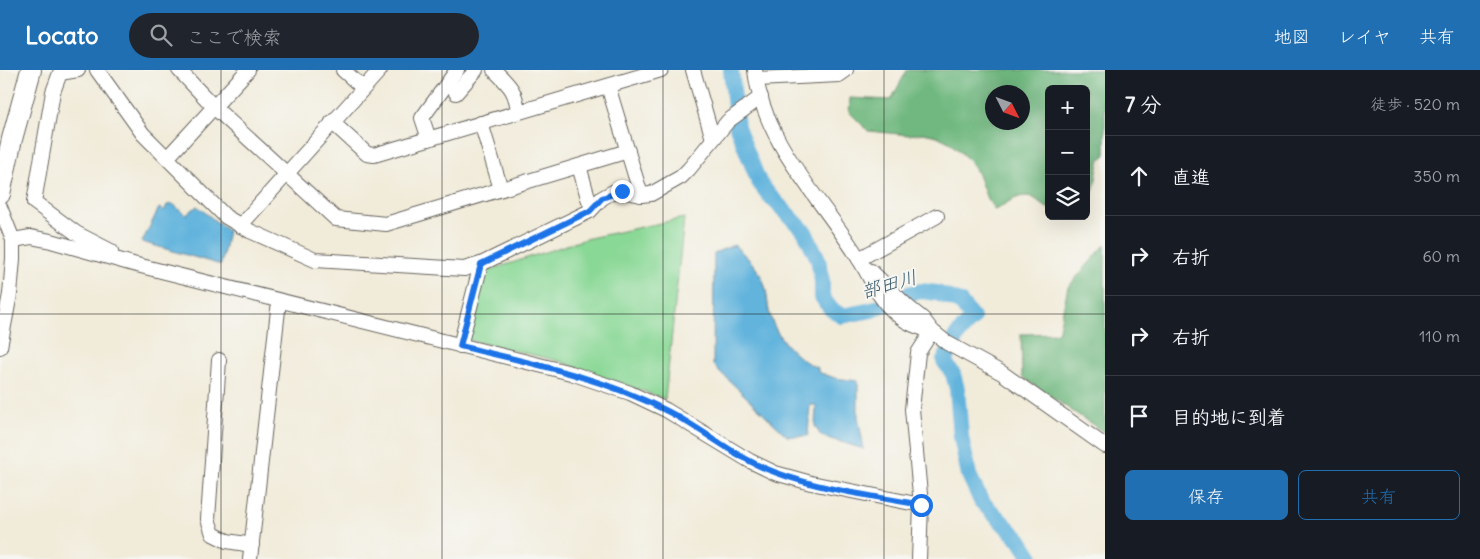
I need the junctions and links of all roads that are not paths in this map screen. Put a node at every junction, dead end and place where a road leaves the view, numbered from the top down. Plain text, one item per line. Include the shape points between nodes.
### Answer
1 (31, 70) edge
2 (78, 70) edge
3 (97, 70) edge
4 (179, 70) edge
5 (248, 70) edge
6 (343, 70) edge
7 (380, 70) edge
8 (457, 70) edge
9 (476, 70) edge
10 (494, 70) edge
11 (661, 70) edge
12 (693, 70) edge
13 (846, 70) edge
14 (756, 74) edge
15 (608, 86) junction
16 (363, 88) junction
17 (456, 93) dead end
18 (761, 96) junction
19 (214, 107) junction
20 (518, 112) junction
21 (332, 122) junction
22 (481, 123) junction
23 (429, 139) junction
24 (713, 139) junction
25 (628, 151) junction
26 (167, 158) junction
27 (579, 166) junction
28 (286, 174) junction
29 (501, 189) junction
30 (0, 194) edge
31 (641, 196) junction
32 (594, 206) junction
33 (0, 207) edge
34 (937, 216) dead end
35 (240, 226) junction
36 (11, 235) junction
37 (859, 259) junction
38 (133, 264) junction
39 (481, 264) junction
40 (885, 293) junction
41 (279, 300) junction
42 (932, 331) junction
43 (460, 346) junction
44 (0, 347) edge
45 (219, 360) dead end
46 (1105, 446) edge
47 (921, 505) junction
48 (251, 552) edge
49 (920, 559) edge

1 - 30 highway
2 - 38 street via 60,73 53,92 34,202 76,232
3 - 26 street via 143,134
4 - 19 street
5 - 19 street
6 - 16 street
7 - 16 street
8 - 23 street via 422,118
9 - 17 street
10 - 20 street via 512,87
11 - 15 street
12 - 24 street
13 - 14 street via 839,76
14 - 18 street
15 - 20 street
15 - 25 street
16 - 21 street
18 - 24 street via 728,121
18 - 37 street via 785,150
19 - 26 street
19 - 28 street
20 - 22 street
21 - 23 street via 367,154 374,155
21 - 28 street
22 - 23 street
22 - 29 street
24 - 31 street via 681,177
25 - 27 street
25 - 31 street
26 - 35 street via 226,217
27 - 29 street
27 - 32 street via 589,201
28 - 29 street via 336,219 386,224
28 - 35 street
31 - 32 street via 613,192
32 - 39 street via 590,211
33 - 36 street
34 - 37 street
35 - 39 street via 315,260 464,269
36 - 38 street via 51,241
36 - 44 street via 10,294
37 - 40 street
38 - 41 street
39 - 43 street
40 - 42 street via 923,319
40 - 42 street via 892,310 911,326
41 - 43 street
41 - 48 street
42 - 46 street via 1002,373
42 - 47 street via 918,353 912,409
43 - 47 street via 571,373 630,393 666,410 775,473
45 - 48 street via 208,519 213,534
47 - 49 street

